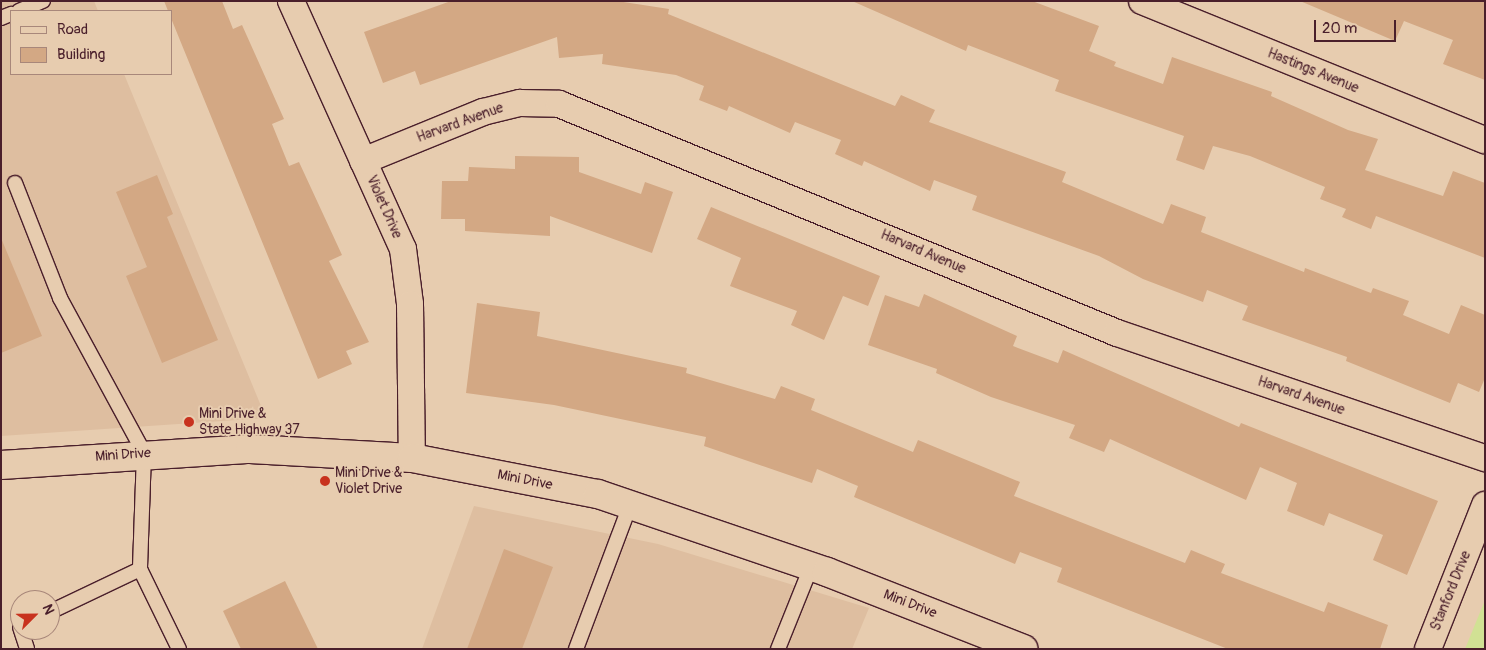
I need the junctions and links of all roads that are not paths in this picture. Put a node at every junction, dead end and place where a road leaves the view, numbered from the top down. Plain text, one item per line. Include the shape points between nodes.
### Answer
1 (43, 1) edge
2 (291, 1) edge
3 (1142, 1) edge
4 (21, 10) edge
5 (1485, 140) edge
6 (364, 161) junction
7 (15, 183) dead end
8 (144, 453) junction
9 (412, 458) junction
10 (1485, 458) edge
11 (3, 459) edge
12 (630, 505) junction
13 (1485, 506) edge
14 (811, 567) junction
15 (140, 569) junction
16 (60, 607) edge
17 (179, 649) edge
18 (576, 649) edge
19 (778, 649) edge
20 (1023, 649) edge
21 (1428, 649) edge

1 - 4 lane
2 - 6 street, Violet Drive
3 - 5 street, Hastings Avenue
6 - 9 street, Violet Drive via 403,249 410,304
6 - 10 street, Harvard Avenue via 483,112 520,103 559,104 1117,333
7 - 8 lane via 60,298
8 - 9 street, Mini Drive via 310,450
8 - 11 street, Mini Drive
8 - 15 lane
9 - 12 street, Mini Drive via 598,494
12 - 14 street, Mini Drive
12 - 18 lane
13 - 21 street, Stanford Drive
14 - 19 lane
14 - 20 street, Mini Drive
15 - 16 lane
15 - 17 lane

